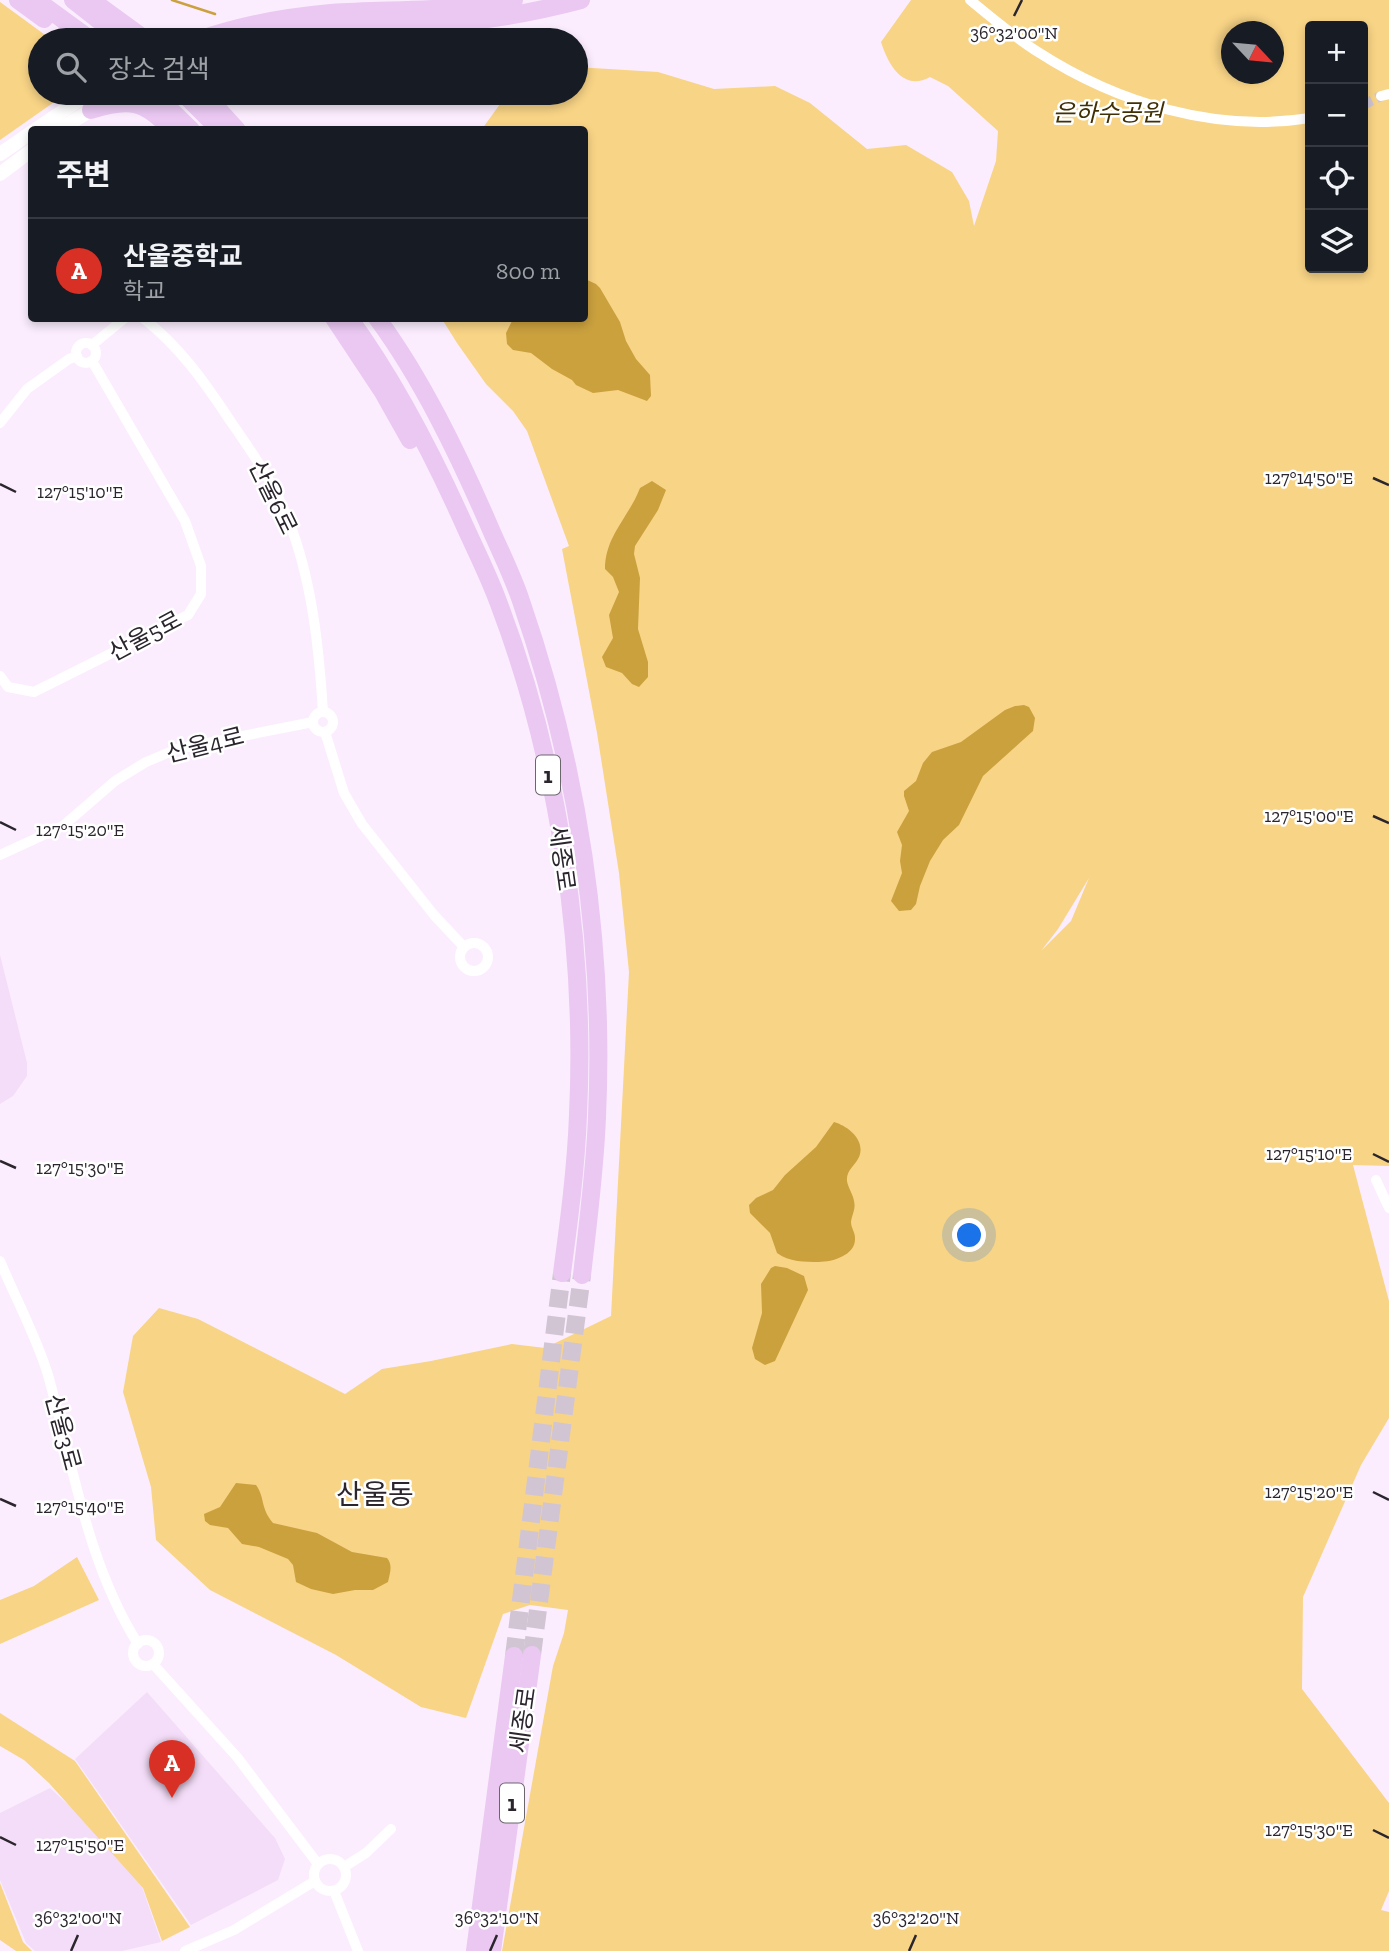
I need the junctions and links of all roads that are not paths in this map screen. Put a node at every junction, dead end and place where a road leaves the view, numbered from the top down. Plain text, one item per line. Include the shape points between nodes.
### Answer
1 (19, 0) edge
2 (36, 0) edge
3 (73, 0) edge
4 (514, 0) edge
5 (582, 0) edge
6 (970, 0) edge
7 (94, 8) edge
8 (65, 28) edge
9 (70, 28) edge
10 (122, 28) edge
11 (242, 28) edge
12 (366, 28) edge
13 (77, 105) edge
14 (82, 105) edge
15 (101, 105) edge
16 (120, 105) edge
17 (139, 105) edge
18 (150, 105) edge
19 (165, 105) edge
20 (195, 105) edge
21 (215, 105) edge
22 (155, 112) junction
23 (1305, 119) edge
24 (214, 123) edge
25 (41, 126) edge
26 (63, 126) edge
27 (168, 126) edge
28 (187, 126) edge
29 (234, 126) edge
30 (28, 135) edge
31 (28, 153) edge
32 (0, 155) edge
33 (0, 174) edge
34 (120, 322) edge
35 (147, 322) edge
36 (337, 322) edge
37 (352, 322) edge
38 (379, 322) edge
39 (390, 322) edge
40 (92, 345) junction
41 (77, 356) junction
42 (92, 361) junction
43 (0, 423) edge
44 (0, 676) edge
45 (546, 683) junction
46 (526, 687) junction
47 (323, 712) junction
48 (313, 722) junction
49 (325, 732) junction
50 (0, 855) edge
51 (464, 947) dead end
52 (1376, 1180) dead end
53 (1389, 1208) edge
54 (0, 1261) edge
55 (562, 1273) tunnel mouth
56 (582, 1275) tunnel mouth
57 (138, 1644) junction
58 (153, 1664) junction
59 (391, 1829) dead end
60 (318, 1864) junction
61 (344, 1867) junction
62 (315, 1881) junction
63 (334, 1891) junction
64 (185, 1951) edge
65 (358, 1951) edge
66 (475, 1951) edge
67 (492, 1951) edge

1 - 8 highway
2 - 9 highway
3 - 7 highway
4 - 11 highway via 439,10 329,13
5 - 12 highway via 476,22
6 - 23 street via 1037,52 1123,96 1218,119
7 - 10 highway
13 - 25 main road
14 - 26 main road
15 - 16 highway
17 - 22 highway
18 - 22 highway
19 - 28 highway
20 - 24 highway
21 - 29 highway
22 - 27 highway
30 - 32 main road
31 - 33 main road
34 - 40 street
35 - 47 street, 산울6로 via 206,383 271,483 289,520 307,582
36 - 46 highway via 383,392 439,494
37 - 46 highway, 세종로 / 1 via 404,404 440,472 499,604
38 - 45 highway, 세종로 / 1 via 463,466 520,599
39 - 45 highway via 428,382 476,477 529,607
40 - 41 street via 81,345
40 - 42 street via 96,353
41 - 42 street via 83,362
41 - 43 street via 27,389
42 - 44 street, 산울5로 via 185,521 201,566 201,594 188,615 34,692 8,687
45 - 56 highway, 세종로 / 1 via 569,771 593,945 597,1116
46 - 55 highway, 세종로 / 1 via 562,849 574,951 578,1114
47 - 48 street
47 - 49 street via 332,720
48 - 49 street via 316,730
48 - 50 street, 산울4로 via 177,749 146,762 115,781 63,825
49 - 51 street via 344,793 363,826
52 - 53 street
54 - 57 street, 산울3로 via 47,1371 94,1550 115,1604
57 - 58 street via 137,1662
57 - 58 street via 150,1641 157,1646 159,1654
58 - 60 street via 237,1757
59 - 61 street
60 - 61 street via 332,1858
60 - 62 street
61 - 63 street via 343,1884
62 - 63 street via 323,1890
62 - 64 street via 234,1930
63 - 65 street
66 - 67 highway, 세종로 / 1 via 523,1655

